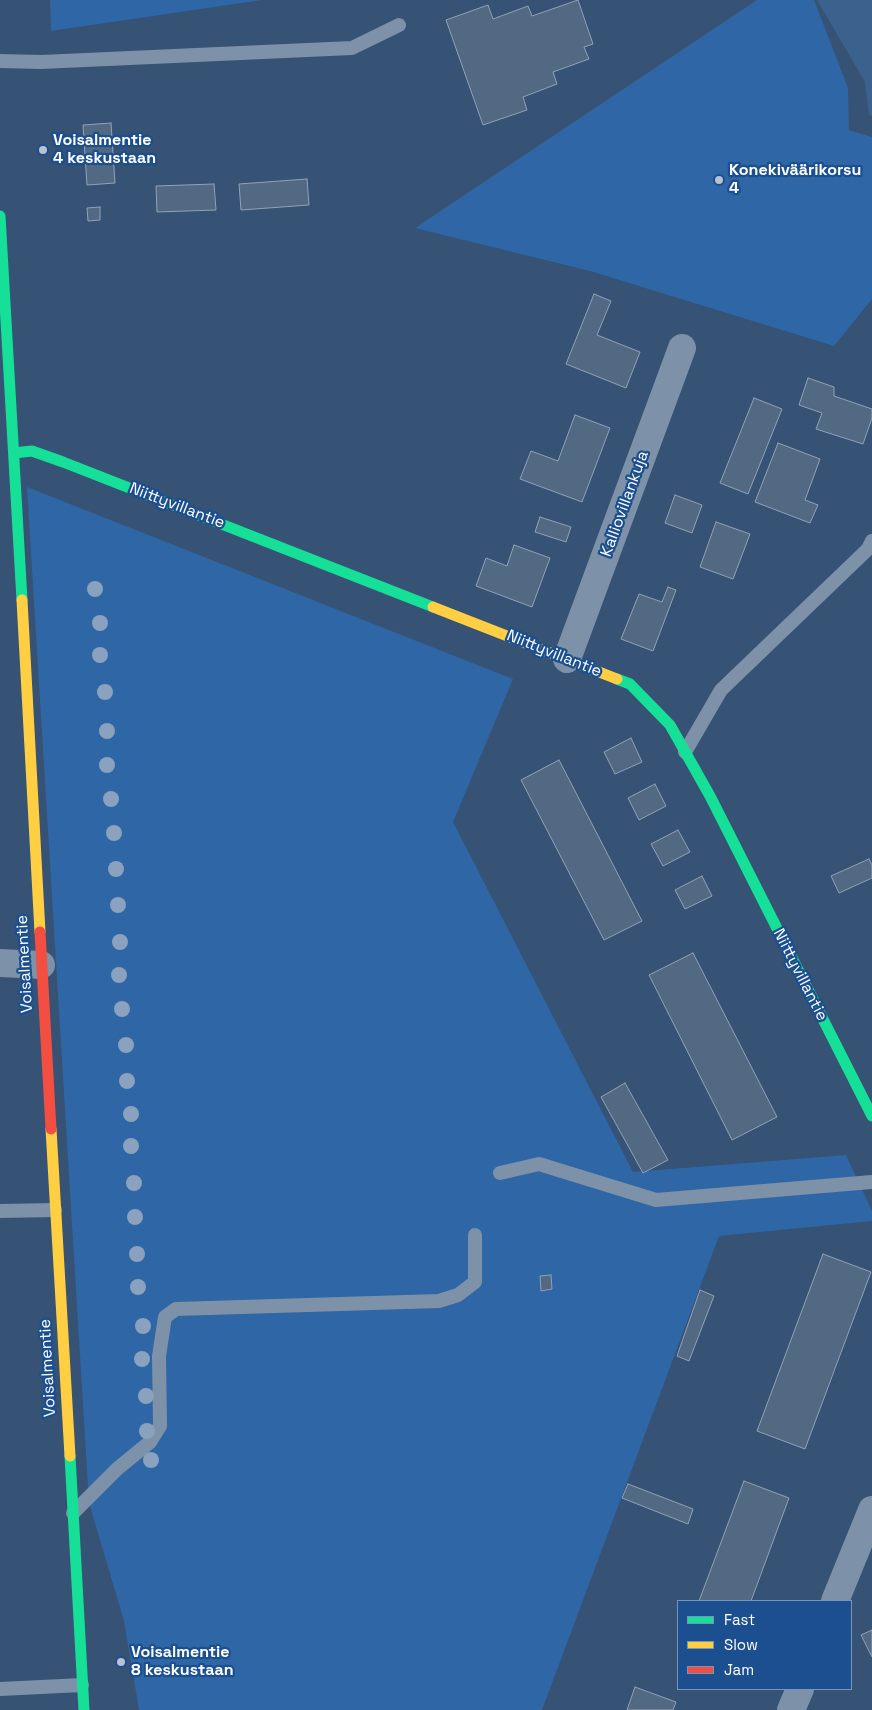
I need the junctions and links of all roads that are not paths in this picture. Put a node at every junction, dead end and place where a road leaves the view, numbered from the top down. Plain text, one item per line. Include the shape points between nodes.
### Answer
1 (399, 25) dead end
2 (0, 61) edge
3 (0, 216) edge
4 (682, 348) dead end
5 (5, 361) edge
6 (14, 453) junction
7 (872, 541) edge
8 (567, 659) junction
9 (686, 752) junction
10 (0, 964) edge
11 (41, 965) junction
12 (872, 1116) edge
13 (500, 1173) dead end
14 (872, 1182) edge
15 (55, 1210) junction
16 (0, 1211) edge
17 (475, 1235) dead end
18 (872, 1510) edge
19 (73, 1513) junction
20 (835, 1600) edge
21 (82, 1685) junction
22 (0, 1689) edge
23 (800, 1690) edge
24 (84, 1710) edge
25 (791, 1710) edge

1 - 2 lane via 352,48 41,62
3 - 5 street, Voisalmentie
4 - 8 street, Kalliovillankuja
5 - 6 street, Voisalmentie
6 - 8 street, Niittyvillantie via 32,451 63,462
6 - 11 street, Voisalmentie
7 - 9 lane via 868,549 721,690
8 - 9 street, Niittyvillantie via 630,684 670,724
9 - 12 street, Niittyvillantie
10 - 11 street
11 - 15 street, Voisalmentie
13 - 14 lane via 539,1164 656,1200
15 - 16 lane
15 - 19 street, Voisalmentie
17 - 19 lane via 475,1282 458,1295 439,1301 176,1309 164,1317 159,1356 160,1426 150,1442 117,1469
18 - 20 street
19 - 21 street, Voisalmentie
21 - 22 lane
21 - 24 street, Voisalmentie
23 - 25 street

